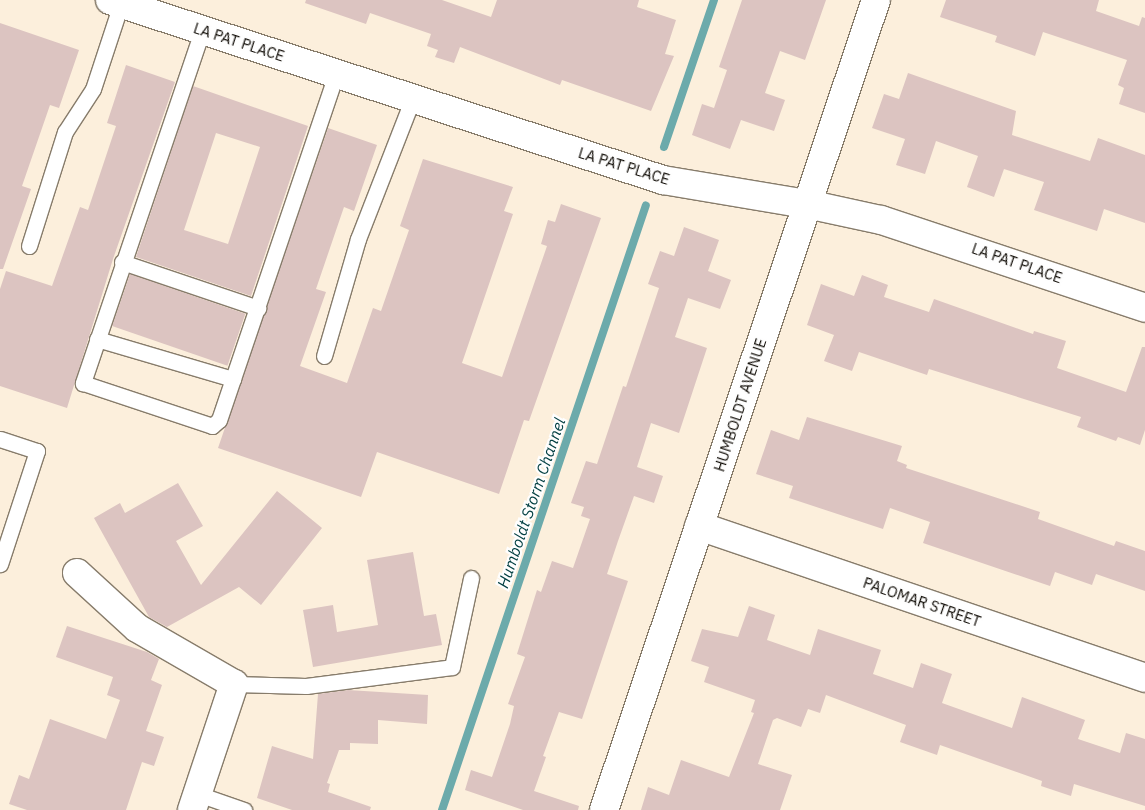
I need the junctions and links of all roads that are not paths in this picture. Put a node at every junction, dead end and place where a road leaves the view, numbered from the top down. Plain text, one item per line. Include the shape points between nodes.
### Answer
1 (876, 0) edge
2 (115, 2) edge
3 (202, 30) junction
4 (336, 74) junction
5 (413, 98) junction
6 (807, 204) junction
7 (29, 246) dead end
8 (122, 262) junction
9 (258, 308) junction
10 (1145, 308) edge
11 (97, 339) junction
12 (324, 356) dead end
13 (233, 379) junction
14 (0, 439) edge
15 (699, 526) junction
16 (0, 564) edge
17 (77, 573) dead end
18 (471, 578) dead end
19 (1145, 678) edge
20 (234, 684) junction
21 (195, 802) edge
22 (244, 810) edge
23 (604, 810) edge

1 - 6 street, HUMBOLDT AVENUE
2 - 3 street, LA PAT PLACE
2 - 7 lane via 93,89 66,132
3 - 4 street, LA PAT PLACE
3 - 8 lane
4 - 5 street, LA PAT PLACE
4 - 9 lane
5 - 6 street, LA PAT PLACE via 654,177
5 - 12 lane via 358,239
6 - 10 street, LA PAT PLACE via 881,220
6 - 15 street, HUMBOLDT AVENUE
8 - 9 lane
8 - 11 lane
9 - 13 lane
11 - 13 lane
11 - 13 lane via 83,379 85,385 212,426 219,420
14 - 16 lane via 37,451
15 - 19 street, PALOMAR STREET
15 - 23 street, HUMBOLDT AVENUE
17 - 20 street via 137,628
18 - 20 lane via 452,667 306,686
20 - 21 street
21 - 22 lane

